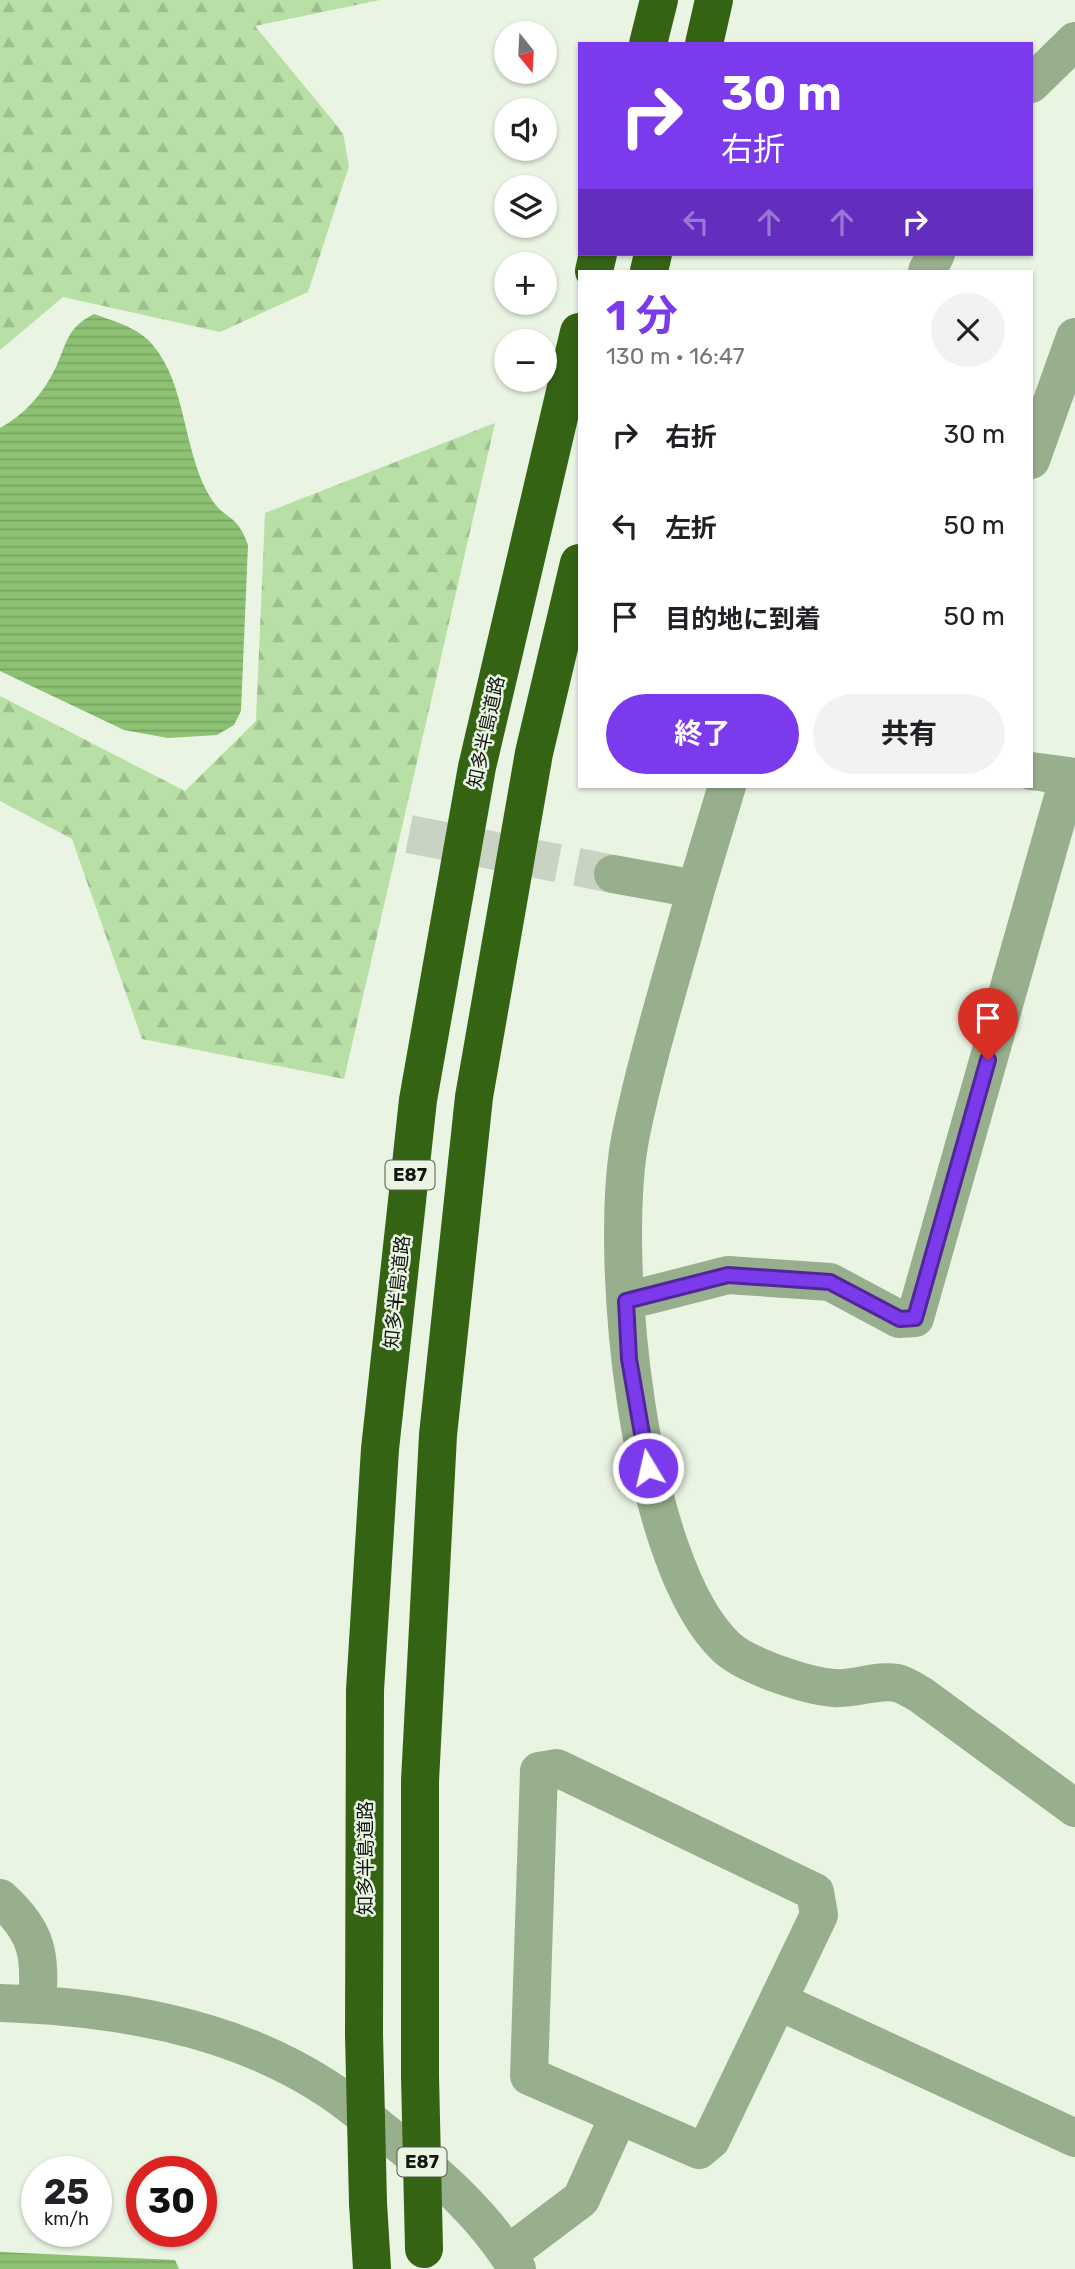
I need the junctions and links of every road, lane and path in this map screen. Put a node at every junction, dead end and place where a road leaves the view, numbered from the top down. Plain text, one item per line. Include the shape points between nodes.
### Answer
1 (659, 0) edge
2 (714, 0) edge
3 (1075, 41) edge
4 (648, 42) edge
5 (704, 42) edge
6 (1033, 82) edge
7 (578, 336) edge
8 (1075, 337) edge
9 (1033, 454) edge
10 (578, 567) edge
11 (1033, 771) edge
12 (1072, 777) edge
13 (726, 788) edge
14 (613, 874) tunnel mouth
15 (696, 889) junction
16 (626, 1301) junction
17 (1075, 1808) edge
18 (0, 1898) edge
19 (778, 2001) junction
20 (18, 2003) edge
21 (619, 2115) junction
22 (1075, 2138) edge
23 (424, 2259) edge
24 (512, 2262) edge
25 (372, 2269) edge

1 - 4 highway
2 - 5 highway
3 - 6 street
7 - 25 highway, 知多半島道路 / E87, bridge via 477,766 418,1100 380,1449 365,1690 364,2034
8 - 9 street
10 - 23 highway, E87, bridge via 534,753 474,1097 438,1435 422,1753
11 - 12 street
12 - 16 street via 915,1318 900,1319 830,1282 728,1275
13 - 15 street
14 - 15 street
15 - 16 street via 631,1136 623,1242
16 - 17 street via 629,1359 648,1468 681,1576 700,1614 727,1648 758,1665 836,1689 897,1683 921,1695
18 - 20 street via 20,1916 34,1941 40,1966
19 - 21 street via 711,2140 699,2150
19 - 21 street via 819,1915 815,1892 557,1768 539,1771 529,2076
19 - 22 street
20 - 24 street via 114,2011 252,2048 326,2087 435,2172 482,2221
21 - 24 street via 581,2199

